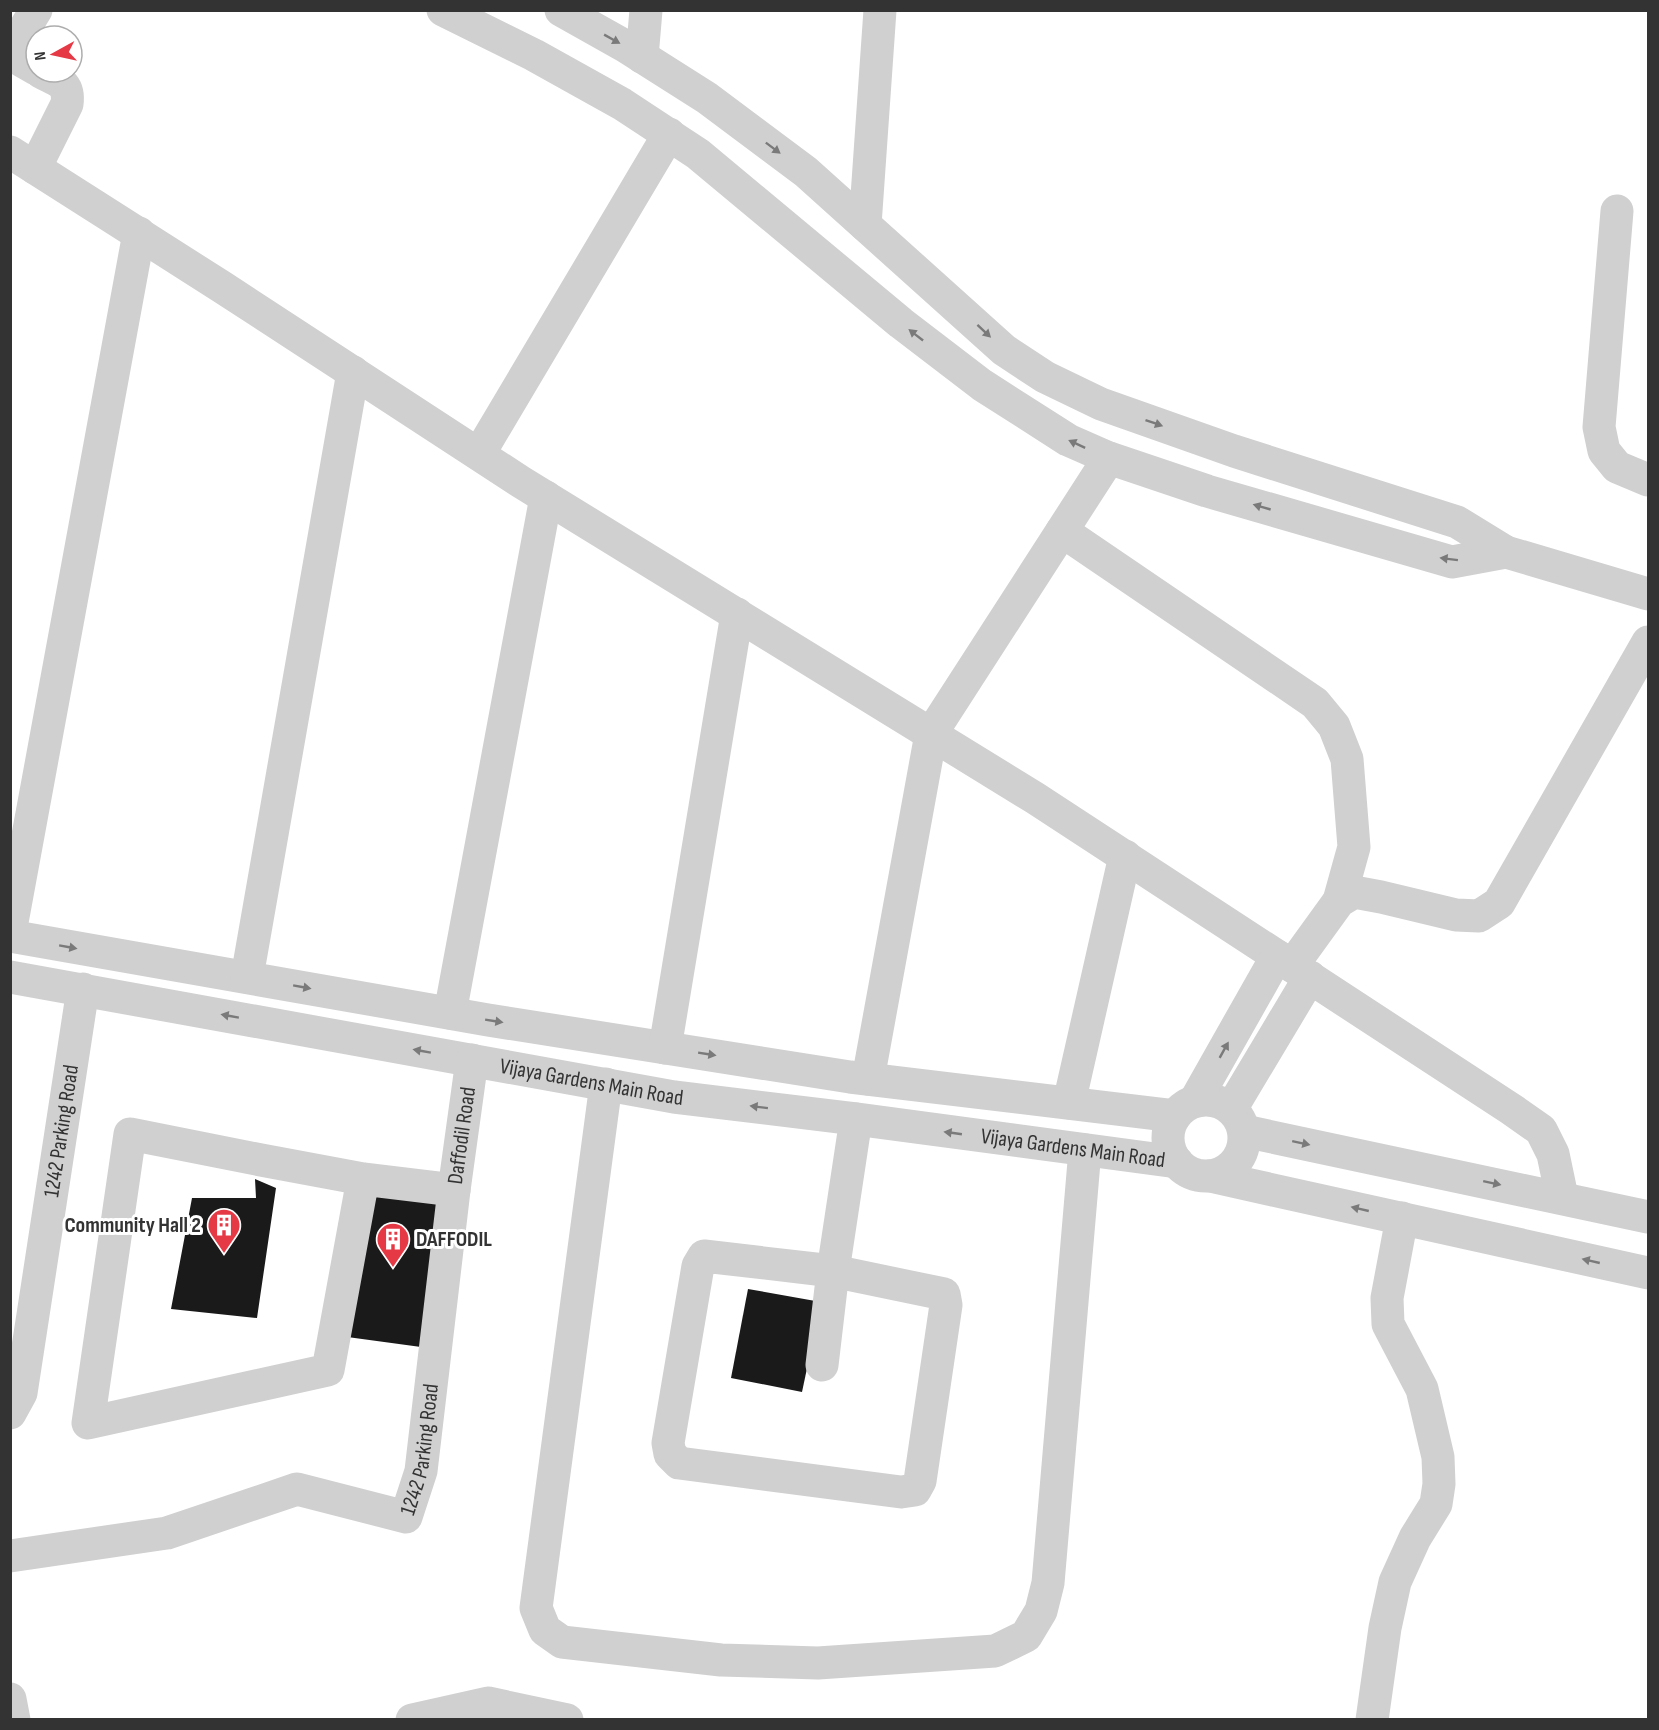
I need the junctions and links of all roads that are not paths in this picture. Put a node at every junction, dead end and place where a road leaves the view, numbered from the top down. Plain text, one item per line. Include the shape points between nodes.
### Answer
1 (36, 10) edge
2 (443, 10) edge
3 (561, 10) edge
4 (646, 10) edge
5 (880, 10) edge
6 (27, 24) edge
7 (24, 30) edge
8 (642, 57) junction
9 (24, 63) edge
10 (63, 84) edge
11 (669, 134) junction
12 (23, 160) edge
13 (1617, 212) dead end
14 (865, 225) junction
15 (139, 233) junction
16 (354, 372) junction
17 (479, 454) junction
18 (1109, 458) junction
19 (1648, 480) edge
20 (546, 497) junction
21 (1062, 531) junction
22 (1506, 552) junction
23 (1648, 594) edge
24 (737, 614) junction
25 (1648, 642) edge
26 (931, 734) junction
27 (1125, 856) junction
28 (1339, 901) junction
29 (10, 935) edge
30 (1293, 966) junction
31 (10, 977) edge
32 (248, 977) junction
33 (83, 990) junction
34 (450, 1013) junction
35 (665, 1048) junction
36 (472, 1060) junction
37 (868, 1079) junction
38 (606, 1084) junction
39 (1069, 1103) junction
40 (1185, 1109) junction
41 (856, 1119) junction
42 (1237, 1120) junction
43 (1085, 1150) junction
44 (1177, 1162) junction
45 (1210, 1176) junction
46 (363, 1179) junction
47 (454, 1190) junction
48 (1562, 1197) junction
49 (1648, 1217) edge
50 (1402, 1218) junction
51 (833, 1271) junction
52 (1648, 1273) edge
53 (822, 1365) dead end
54 (10, 1413) edge
55 (10, 1556) edge
56 (10, 1699) edge
57 (464, 1714) edge
58 (14, 1719) edge
59 (412, 1719) edge
60 (567, 1719) edge
61 (1372, 1719) edge

1 - 6 street
2 - 11 street via 534,55
3 -> 8 street
4 - 8 street
5 - 14 street
7 - 9 street via 15,53
8 -> 14 street via 708,98 806,172
10 - 12 street via 69,93 67,104
11 - 17 street
18 -> 11 street via 1068,440 982,385
12 - 15 street
13 - 19 street via 1599,427 1604,452 1617,467
14 -> 22 street via 1004,350 1045,377 1112,408 1234,451 1457,522
15 - 16 street
15 - 29 street
16 - 17 street
16 - 32 street
17 - 20 street
18 - 21 street
22 -> 18 street via 1452,562 1207,491
20 - 24 street
20 - 34 street
21 - 26 street
21 - 28 street via 1315,703 1334,726 1347,759 1354,847
22 - 23 street
24 - 26 street
24 - 35 street
25 - 28 street via 1499,903 1479,916 1456,915 1354,892
26 - 27 street
26 - 37 street
27 - 30 street
27 - 39 street
28 - 30 street
29 -> 32 street, Vijaya Gardens Main Road
40 -> 30 street
30 - 42 street
30 - 48 street via 1541,1130 1553,1154
31 - 33 street, Vijaya Gardens Main Road
32 -> 34 street, Vijaya Gardens Main Road
36 -> 33 street, Vijaya Gardens Main Road
33 - 54 street, 1242 Parking Road via 21,1393
34 -> 35 street, Vijaya Gardens Main Road
35 -> 37 street, Vijaya Gardens Main Road
36 - 38 street, Vijaya Gardens Main Road
36 - 47 street, Daffodil Road
37 - 39 street, Vijaya Gardens Main Road
41 -> 38 street, Vijaya Gardens Main Road via 674,1097
38 - 43 street via 536,1608 544,1630 562,1642 596,1647 721,1660 818,1663 995,1651 1026,1636 1041,1611 1048,1583
39 - 40 street, Vijaya Gardens Main Road
40 - 42 street via 1208,1100 1220,1102
40 - 44 street via 1170,1127 1168,1140
43 -> 41 street, Vijaya Gardens Main Road
41 - 51 street
42 - 45 street via 1244,1143 1240,1156 1233,1165
42 -> 48 street
43 - 44 street, Vijaya Gardens Main Road
44 - 45 street via 1186,1170
50 -> 45 street
46 - 46 street, Daffodil Road via 328,1370 88,1424 130,1134
46 - 47 street, Daffodil Road
47 - 55 street, 1242 Parking Road via 421,1471 406,1517 297,1489 167,1533
48 - 49 street
52 -> 50 street
50 - 61 street via 1387,1298 1388,1324 1422,1389 1438,1457 1439,1484 1436,1504 1395,1582
51 - 51 street via 704,1257 698,1266 668,1443 670,1454 679,1463 901,1492 915,1490 920,1481 946,1305 944,1294
51 - 53 street
56 - 58 street
57 - 59 street
57 - 60 street via 488,1703

